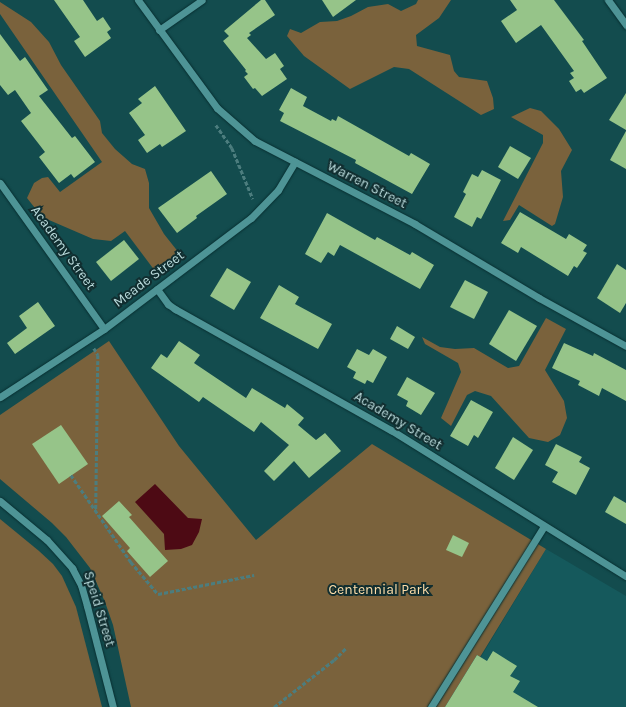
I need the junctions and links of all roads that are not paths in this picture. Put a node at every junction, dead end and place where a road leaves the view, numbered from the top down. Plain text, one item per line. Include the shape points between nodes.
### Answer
1 (138, 0) edge
2 (202, 0) edge
3 (608, 0) edge
4 (626, 25) edge
5 (159, 30) junction
6 (295, 162) junction
7 (0, 183) edge
8 (157, 289) junction
9 (104, 329) junction
10 (626, 346) edge
11 (0, 397) edge
12 (0, 501) edge
13 (544, 526) junction
14 (626, 576) edge
15 (113, 707) edge
16 (431, 707) edge

1 - 5 street, Warren Street
2 - 5 street
3 - 4 street
5 - 6 street, Warren Street via 225,116 255,141
6 - 8 street, Meade Street via 278,190 256,213
6 - 10 street, Warren Street via 415,224
7 - 9 street, Academy Street
8 - 9 street, Meade Street
8 - 13 street, Academy Street via 174,309 391,430
9 - 11 street, Meade Street
12 - 15 street, Speid Street via 48,540 72,568 87,606
13 - 14 street, Academy Street
13 - 16 street

